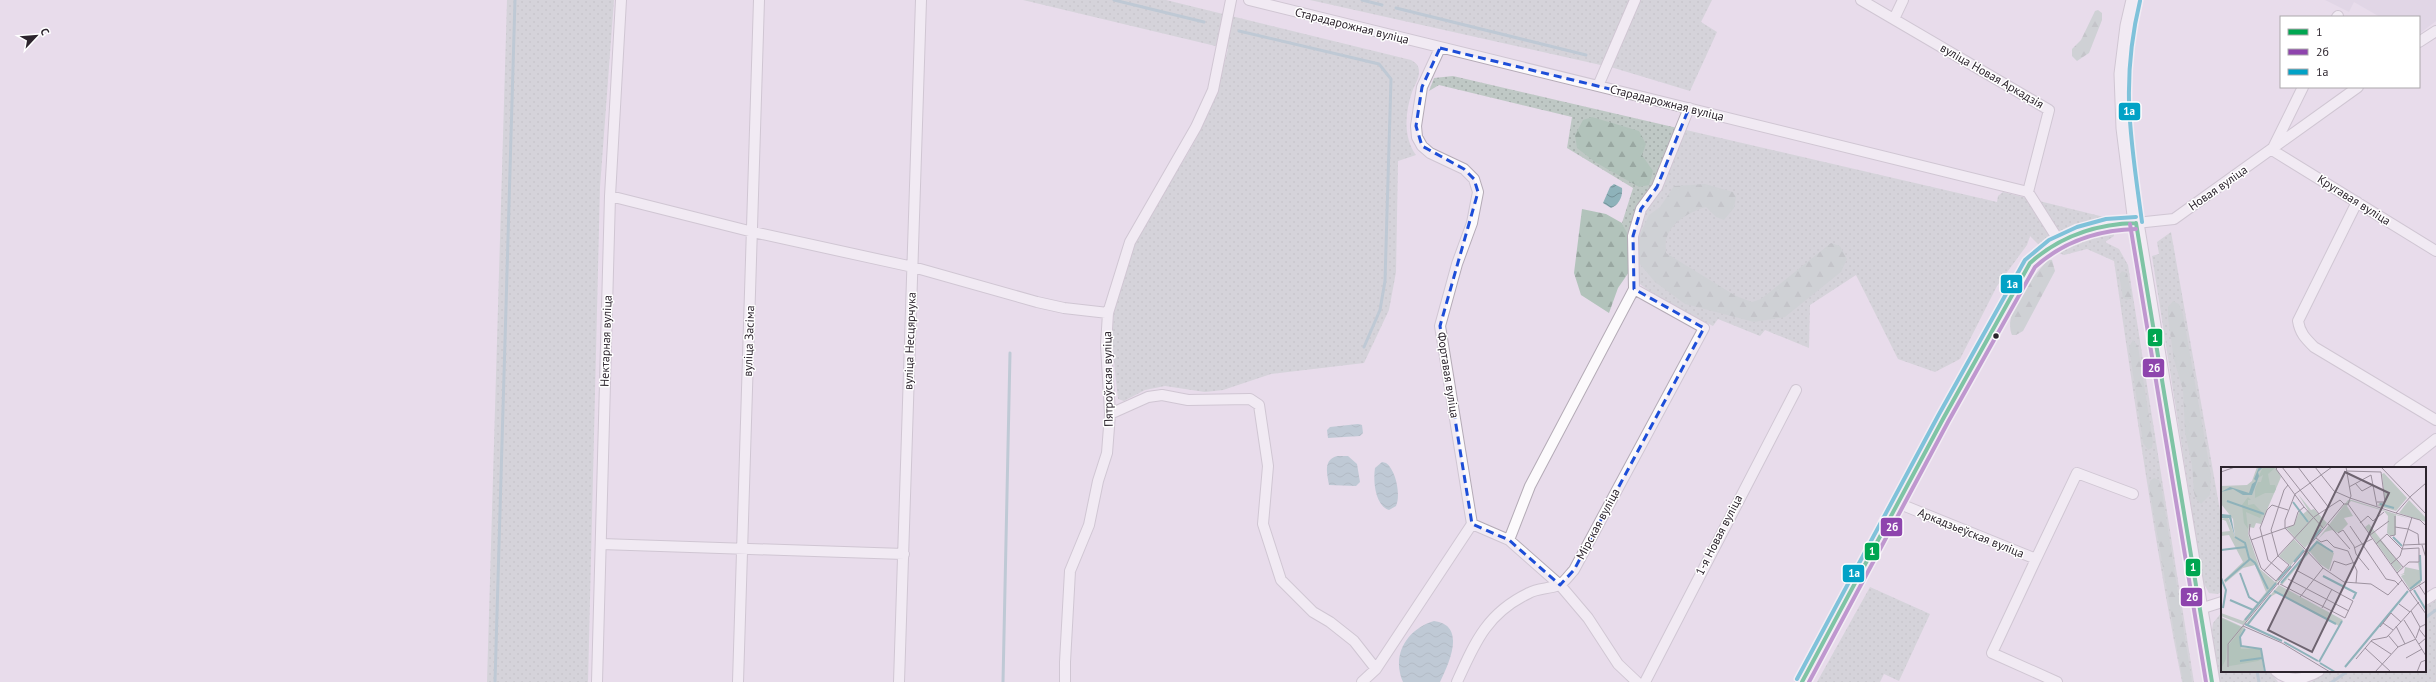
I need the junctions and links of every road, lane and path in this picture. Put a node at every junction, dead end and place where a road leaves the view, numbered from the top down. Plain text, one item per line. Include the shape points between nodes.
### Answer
1 (621, 0) edge
2 (759, 0) edge
3 (922, 0) edge
4 (1231, 0) edge
5 (1249, 0) edge
6 (1635, 0) edge
7 (1861, 0) edge
8 (1903, 0) edge
9 (2134, 0) edge
10 (1894, 19) junction
11 (2436, 31) edge
12 (2420, 41) edge
13 (1440, 48) junction
14 (1598, 86) junction
15 (2303, 88) edge
16 (2357, 88) edge
17 (1690, 108) junction
18 (2272, 150) junction
19 (2028, 192) junction
20 (610, 196) junction
21 (2356, 202) junction
22 (2136, 222) junction
23 (753, 232) junction
24 (2059, 241) junction
25 (2436, 251) edge
26 (913, 267) junction
27 (1634, 289) junction
28 (1108, 313) junction
29 (1796, 390) dead end
30 (1110, 414) junction
31 (2436, 420) edge
32 (2436, 439) edge
33 (2400, 467) edge
34 (2133, 494) dead end
35 (1900, 504) junction
36 (1472, 524) junction
37 (1509, 540) junction
38 (601, 544) junction
39 (741, 549) junction
40 (904, 554) junction
41 (2036, 559) junction
42 (1560, 585) junction
43 (2436, 593) edge
44 (2426, 599) edge
45 (2221, 602) edge
46 (2200, 608) junction
47 (1376, 669) junction
48 (2277, 672) edge
49 (2317, 672) edge
50 (597, 682) edge
51 (738, 682) edge
52 (899, 682) edge
53 (1065, 682) edge
54 (1362, 682) edge
55 (1457, 682) edge
56 (1637, 682) edge
57 (1645, 682) edge
58 (1802, 682) edge
59 (2057, 682) edge
60 (2212, 682) edge

1 - 20 street, Нектарная вуліца
2 - 23 street, вуліца Засіма
3 - 26 street, вуліца Несцярчука
4 - 28 street, Пятроўская вуліца via 1213,90 1196,127 1130,242
5 - 13 street, Старадарожная вуліца
6 - 14 street
7 - 10 street, вуліца Новая Аркадзія
8 - 10 street
9 - 22 main road via 2122,74 2124,128
10 - 19 street, вуліца Новая Аркадзія via 2049,110
11 - 12 street
13 - 14 street, Старадарожная вуліца
13 - 36 street, Фортавая вуліца via 1422,87 1416,126 1417,137 1422,146 1430,153 1464,169 1474,179 1478,192 1472,223 1457,264 1440,326
14 - 17 street, Старадарожная вуліца
15 - 18 street
16 - 18 street, Новая вуліца
17 - 19 street, Старадарожная вуліца
17 - 27 street via 1658,187 1641,209 1633,236
18 - 21 street, Кругавая вуліца
18 - 22 street, Новая вуліца via 2174,219
19 - 24 street
20 - 23 street
20 - 38 street, Нектарная вуліца
21 - 25 street, Кругавая вуліца
21 - 31 street via 2298,321 2299,330 2314,346
22 - 24 street, Новая вуліца via 2117,222
22 - 46 main road
23 - 26 street
23 - 39 street, вуліца Засіма
24 - 35 street, Новая вуліца via 2042,251 2030,263 2018,282
26 - 28 street via 1036,302
26 - 40 street, вуліца Несцярчука
27 - 37 street via 1530,486
27 - 42 street, Мірская вуліца via 1704,328 1574,570
28 - 30 street, Пятроўская вуліца via 1106,346
29 - 57 street, 1-я Новая вуліца
30 - 47 street via 1122,411 1148,397 1162,395 1188,400 1250,399 1259,405 1268,466 1263,524 1281,580 1313,612 1354,641
30 - 53 street, Пятроўская вуліца via 1107,453 1089,525 1070,571
32 - 33 street
34 - 41 street via 2077,473
35 - 41 street, Аркадзьеўская вуліца
35 - 58 street, Новая вуліца
36 - 37 street
36 - 47 street
37 - 42 street
38 - 39 street
38 - 50 street, Нектарная вуліца
39 - 40 street
39 - 51 street, вуліца Засіма
40 - 52 street, вуліца Несцярчука
41 - 59 street, Аркадзьеўская вуліца via 1992,653
42 - 55 street via 1536,589 1512,601 1494,617 1478,636
42 - 56 street via 1588,618 1618,664
43 - 44 street
45 - 46 street
46 - 60 main road
47 - 54 street
48 - 49 street via 2286,680 2293,682

